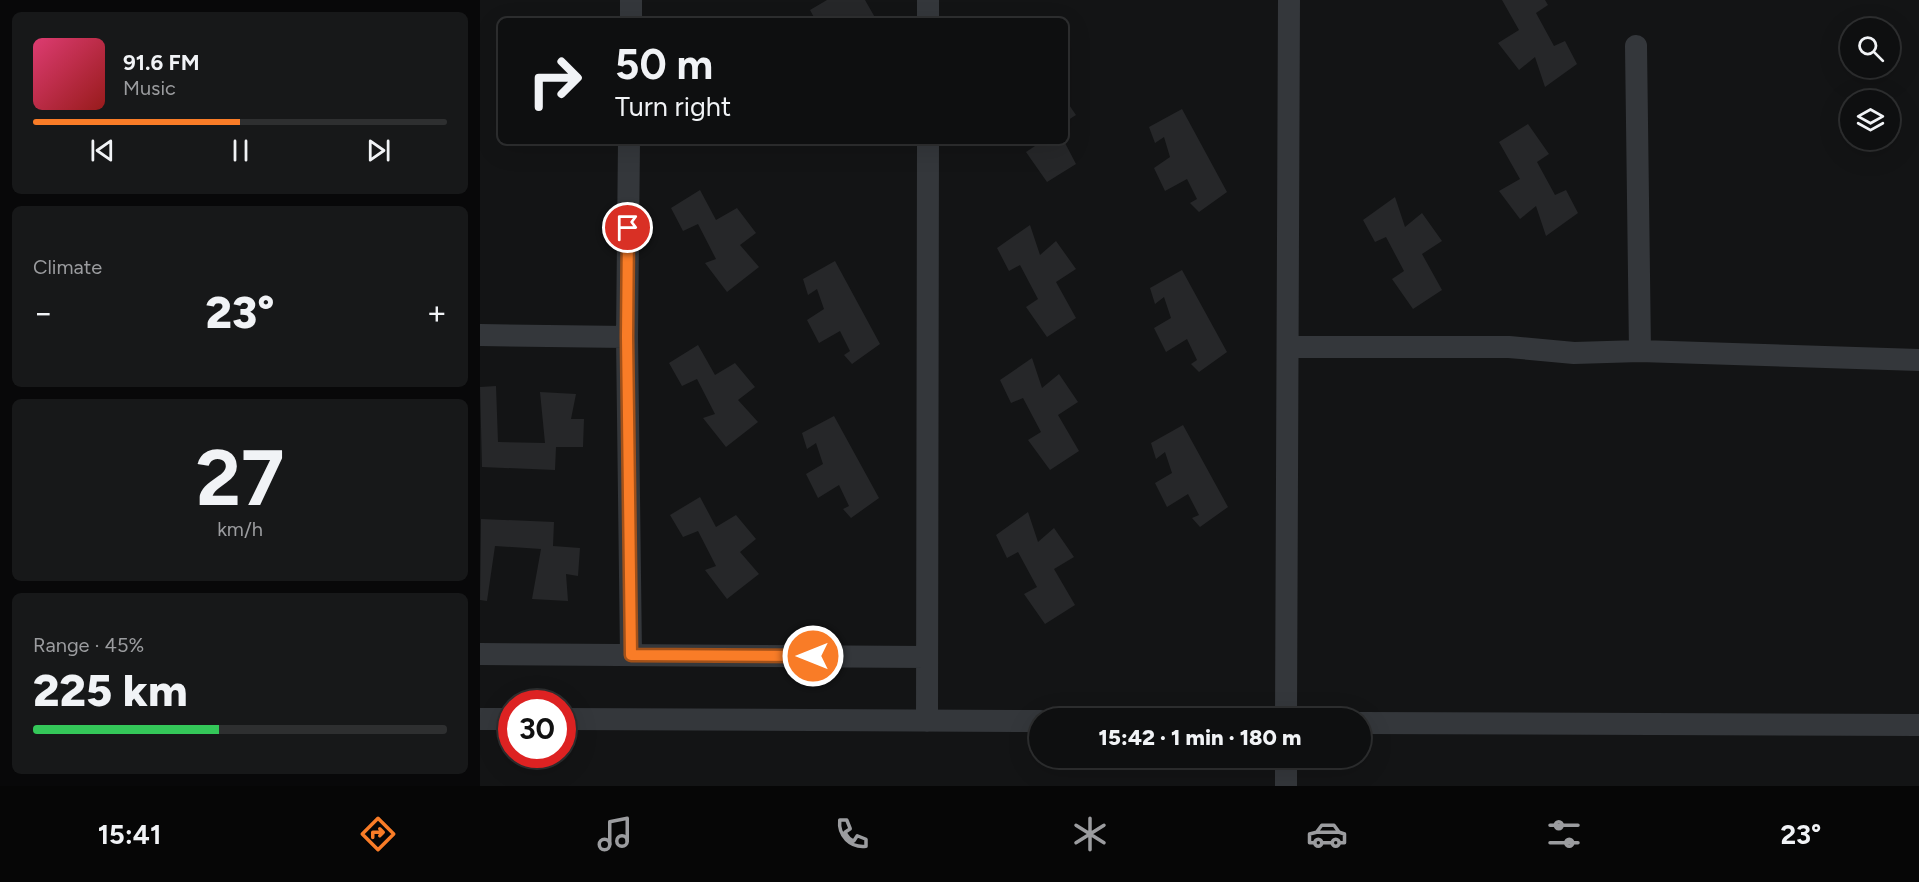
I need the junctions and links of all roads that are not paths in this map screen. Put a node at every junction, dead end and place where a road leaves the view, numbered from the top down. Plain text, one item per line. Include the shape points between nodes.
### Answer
1 (631, 0) edge
2 (928, 0) edge
3 (1289, 0) edge
4 (631, 18) edge
5 (928, 18) edge
6 (1636, 46) dead end
7 (629, 144) edge
8 (927, 144) edge
9 (480, 335) edge
10 (627, 337) junction
11 (1288, 347) junction
12 (1640, 351) junction
13 (1919, 360) edge
14 (480, 654) edge
15 (631, 655) junction
16 (927, 657) junction
17 (1286, 708) edge
18 (480, 719) edge
19 (498, 719) edge
20 (576, 719) edge
21 (927, 721) junction
22 (1029, 721) edge
23 (1371, 723) edge
24 (1919, 725) edge
25 (1286, 768) edge
26 (1286, 786) edge

1 - 4 street
2 - 5 street
3 - 11 street
6 - 12 street
7 - 10 street
8 - 16 street
9 - 10 street
10 - 15 street
11 - 12 street
11 - 17 street
12 - 13 street
14 - 15 street
15 - 16 street
16 - 21 street
18 - 19 street
20 - 21 street
21 - 22 street
23 - 24 street
25 - 26 street

